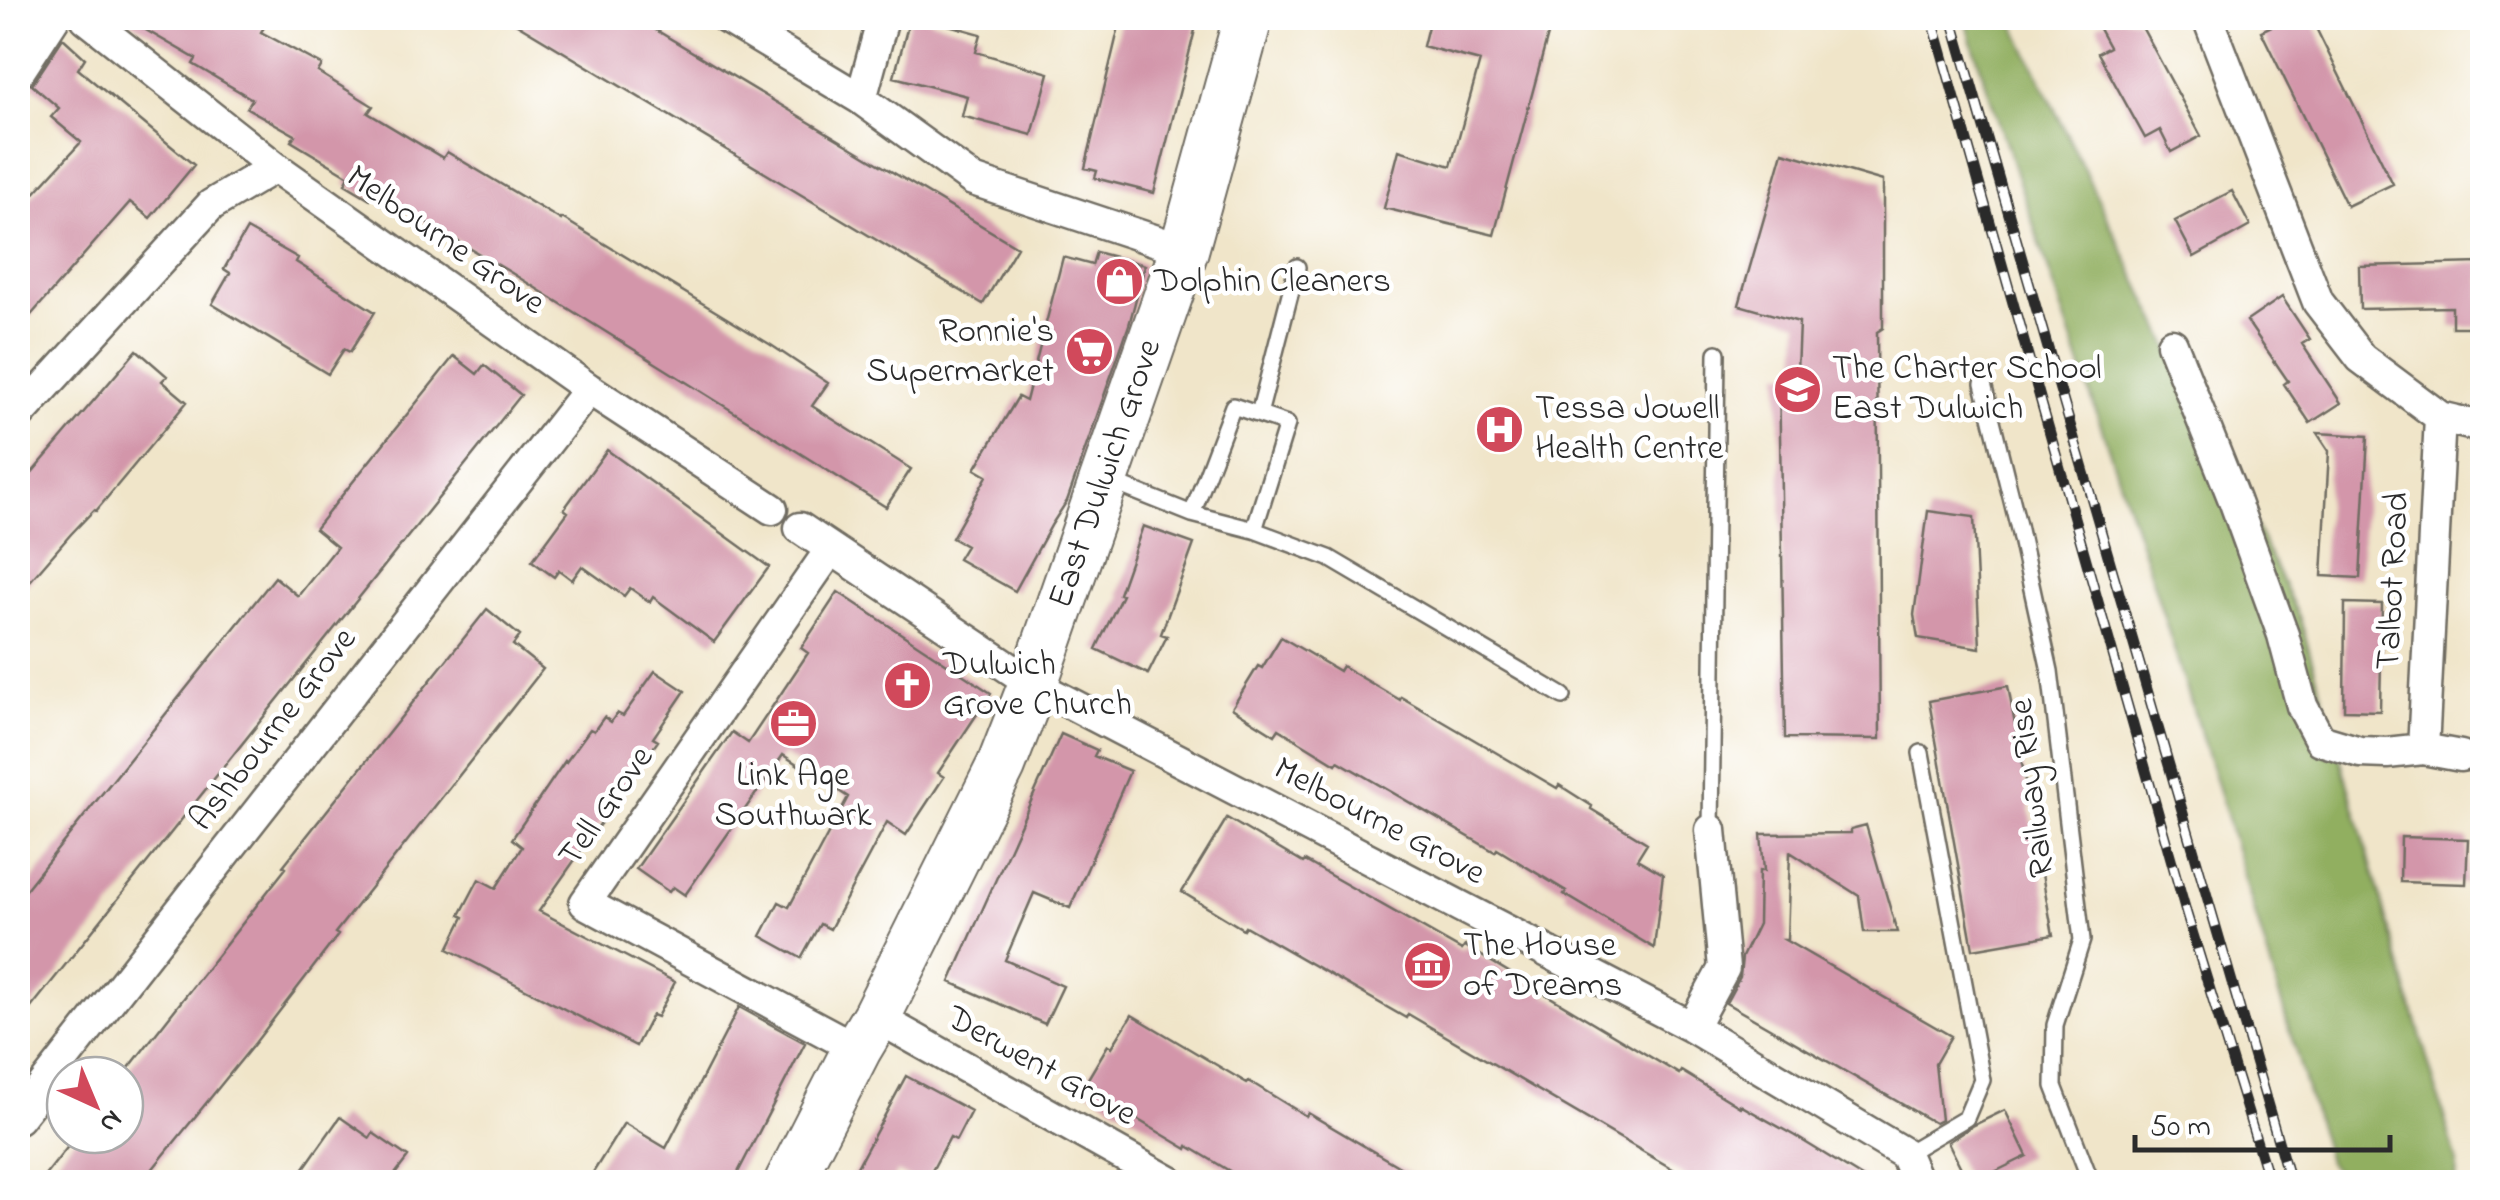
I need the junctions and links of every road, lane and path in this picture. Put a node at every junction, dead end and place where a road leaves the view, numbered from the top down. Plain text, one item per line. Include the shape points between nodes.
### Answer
1 (54, 18) edge
2 (86, 18) edge
3 (726, 18) edge
4 (883, 18) edge
5 (1248, 18) edge
6 (2208, 18) edge
7 (18, 72) edge
8 (860, 99) junction
9 (275, 167) junction
10 (1184, 250) junction
11 (1297, 267) dead end
12 (2172, 344) dead end
13 (1717, 352) dead end
14 (1983, 384) dead end
15 (590, 388) junction
16 (1259, 414) junction
17 (18, 416) edge
18 (2440, 417) junction
19 (2482, 427) edge
20 (1104, 478) junction
21 (772, 509) dead end
22 (1192, 514) junction
23 (800, 528) dead end
24 (1254, 530) junction
25 (831, 549) junction
26 (1033, 684) junction
27 (1563, 696) dead end
28 (2423, 749) junction
29 (1921, 753) dead end
30 (2461, 756) dead end
31 (1711, 830) joint
32 (1692, 1028) junction
33 (866, 1033) junction
34 (18, 1118) edge
35 (1904, 1154) junction
36 (790, 1182) edge
37 (1170, 1182) edge
38 (1917, 1182) edge
39 (2091, 1182) edge

1 - 7 street
2 - 9 street, Melbourne Grove
3 - 8 street
4 - 8 street
5 - 10 main road, East Dulwich Grove
6 - 18 street via 2318,302 2362,358
8 - 10 street via 973,180
9 - 15 street, Melbourne Grove
9 - 17 street via 212,205
10 - 20 main road, East Dulwich Grove
11 - 16 lane
12 - 28 street via 2320,740 2360,752
13 - 31 lane
14 - 39 lane, Railway Rise via 2050,670 2082,940 2055,1025 2054,1086
15 - 21 street, Melbourne Grove
15 - 34 street, Ashbourne Grove
16 - 22 lane via 1233,406
16 - 24 lane via 1286,424
18 - 19 street
18 - 28 street, Talbot Road
20 - 22 lane
20 - 26 main road, East Dulwich Grove
22 - 24 lane
23 - 25 street, Melbourne Grove
24 - 27 lane via 1329,558
25 - 26 street, Melbourne Grove
25 - 33 street, Tell Grove via 585,904
26 - 32 street, Melbourne Grove
26 - 33 main road, East Dulwich Grove via 1001,766
28 - 30 street
29 - 35 lane via 1982,1080 1966,1118
31 - 32 street via 1724,968
32 - 35 street, Melbourne Grove
33 - 36 main road, East Dulwich Grove
33 - 37 street, Derwent Grove
35 - 38 street

